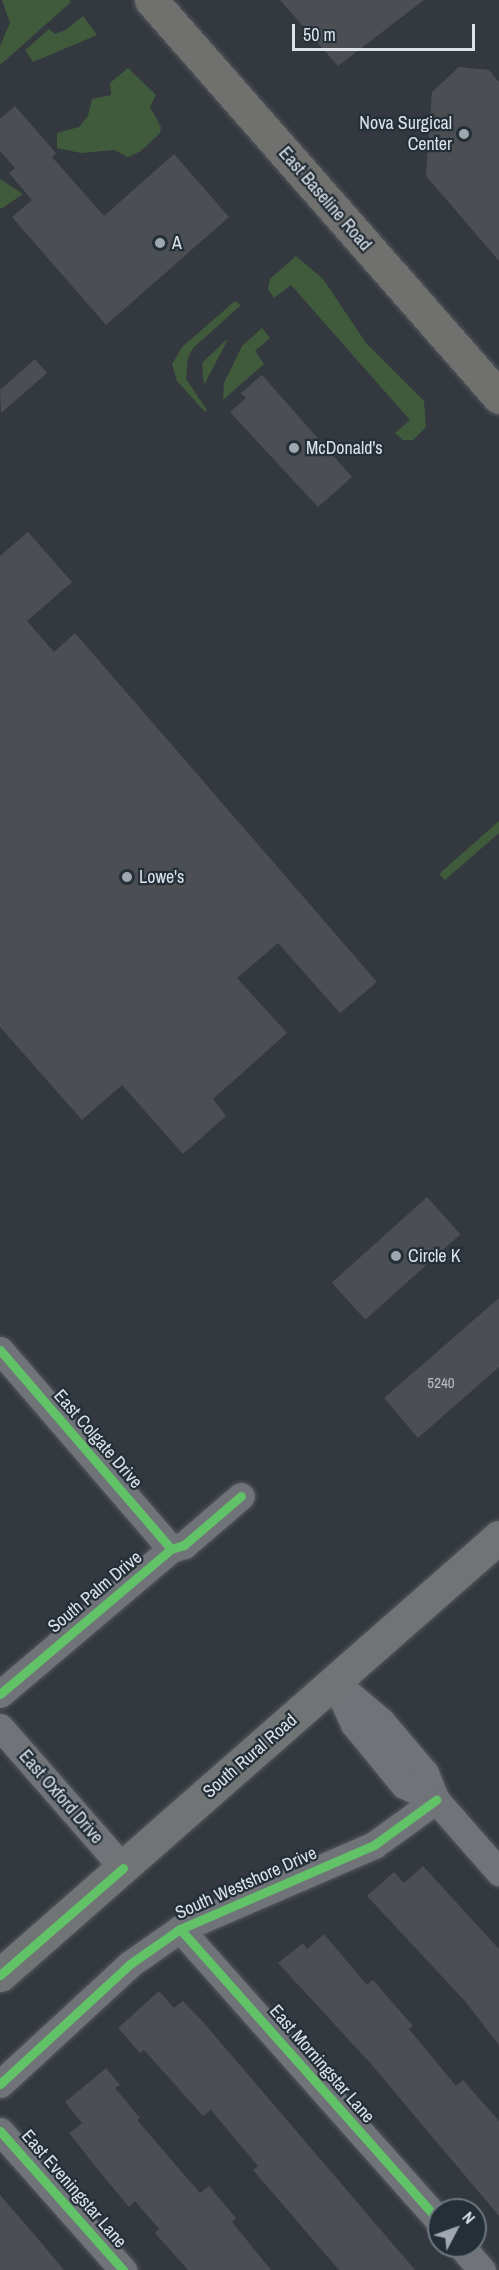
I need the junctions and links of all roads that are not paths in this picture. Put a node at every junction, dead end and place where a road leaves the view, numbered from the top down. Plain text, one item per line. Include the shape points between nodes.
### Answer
1 (151, 0) edge
2 (497, 391) edge
3 (0, 1350) edge
4 (241, 1496) dead end
5 (499, 1537) edge
6 (171, 1549) junction
7 (335, 1682) junction
8 (0, 1694) edge
9 (0, 1727) edge
10 (436, 1800) junction
11 (123, 1868) junction
12 (499, 1872) edge
13 (180, 1929) junction
14 (0, 1975) edge
15 (0, 2084) edge
16 (0, 2131) edge
17 (427, 2207) edge
18 (472, 2258) edge
19 (123, 2270) edge
20 (482, 2270) edge

1 - 2 main road, East Baseline Road
3 - 6 street, East Colgate Drive
4 - 6 street, South Palm Drive via 184,1545
5 - 7 main road, South Rural Road
6 - 8 street, South Palm Drive
7 - 10 street via 381,1721 425,1773
7 - 11 main road, South Rural Road
9 - 11 street, East Oxford Drive
10 - 12 street
10 - 13 street, South Westshore Drive via 374,1845
11 - 14 main road, South Rural Road
13 - 15 street, South Westshore Drive via 130,1965
13 - 17 street, East Morningstar Lane
16 - 19 street, East Eveningstar Lane
18 - 20 street

